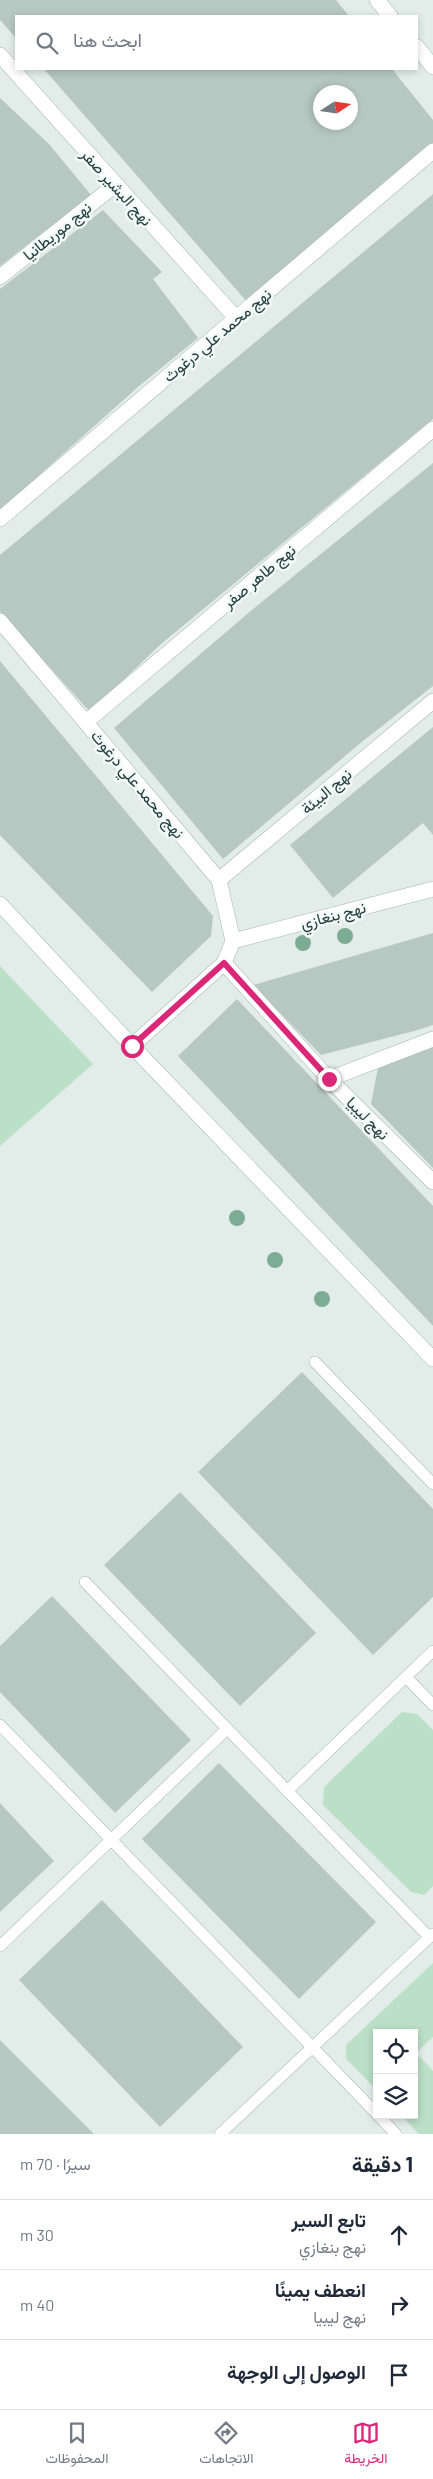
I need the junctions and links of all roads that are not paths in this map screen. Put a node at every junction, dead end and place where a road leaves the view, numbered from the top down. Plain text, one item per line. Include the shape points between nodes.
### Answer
1 (377, 0) edge
2 (389, 15) edge
3 (418, 48) edge
4 (0, 55) edge
5 (433, 67) edge
6 (433, 151) edge
7 (115, 185) junction
8 (0, 277) edge
9 (235, 318) junction
10 (433, 429) edge
11 (0, 519) edge
12 (0, 621) edge
13 (433, 701) edge
14 (86, 722) junction
15 (219, 880) junction
16 (433, 889) edge
17 (0, 904) edge
18 (233, 941) junction
19 (224, 963) junction
20 (433, 1039) edge
21 (132, 1046) junction
22 (329, 1079) junction
23 (433, 1182) edge
24 (433, 1359) edge
25 (315, 1362) dead end
26 (433, 1484) edge
27 (85, 1582) dead end
28 (433, 1651) edge
29 (406, 1677) junction
30 (433, 1706) edge
31 (0, 1725) edge
32 (227, 1729) junction
33 (287, 1792) junction
34 (110, 1839) junction
35 (431, 1936) edge
36 (0, 1946) edge
37 (312, 2047) junction
38 (373, 2111) edge
39 (381, 2119) edge
40 (220, 2134) edge
41 (396, 2134) edge

1 - 2 street
3 - 5 street
4 - 7 street, نهج البشير صفر
6 - 9 street, نهج محمد علي درغوث
7 - 8 street, نهج موريطانيا
7 - 9 street, نهج البشير صفر
9 - 11 street, نهج محمد علي درغوث
10 - 14 street, نهج طاهر صفر
12 - 14 street, نهج محمد علي درغوث
13 - 15 street, نهج البيئة
14 - 15 street, نهج محمد علي درغوث
15 - 18 street, نهج محمد علي درغوث
16 - 18 street, نهج بنغازي
17 - 21 street
18 - 19 street
19 - 21 street
19 - 22 street, نهج ليبيا
20 - 22 street
21 - 24 street
22 - 23 street, نهج ليبيا
25 - 26 lane
27 - 32 lane
28 - 29 lane
29 - 30 lane
29 - 33 lane
31 - 34 lane
32 - 33 lane
32 - 34 lane
33 - 35 lane
34 - 36 lane
34 - 37 lane
35 - 37 lane
37 - 38 lane
37 - 40 lane
39 - 41 lane

